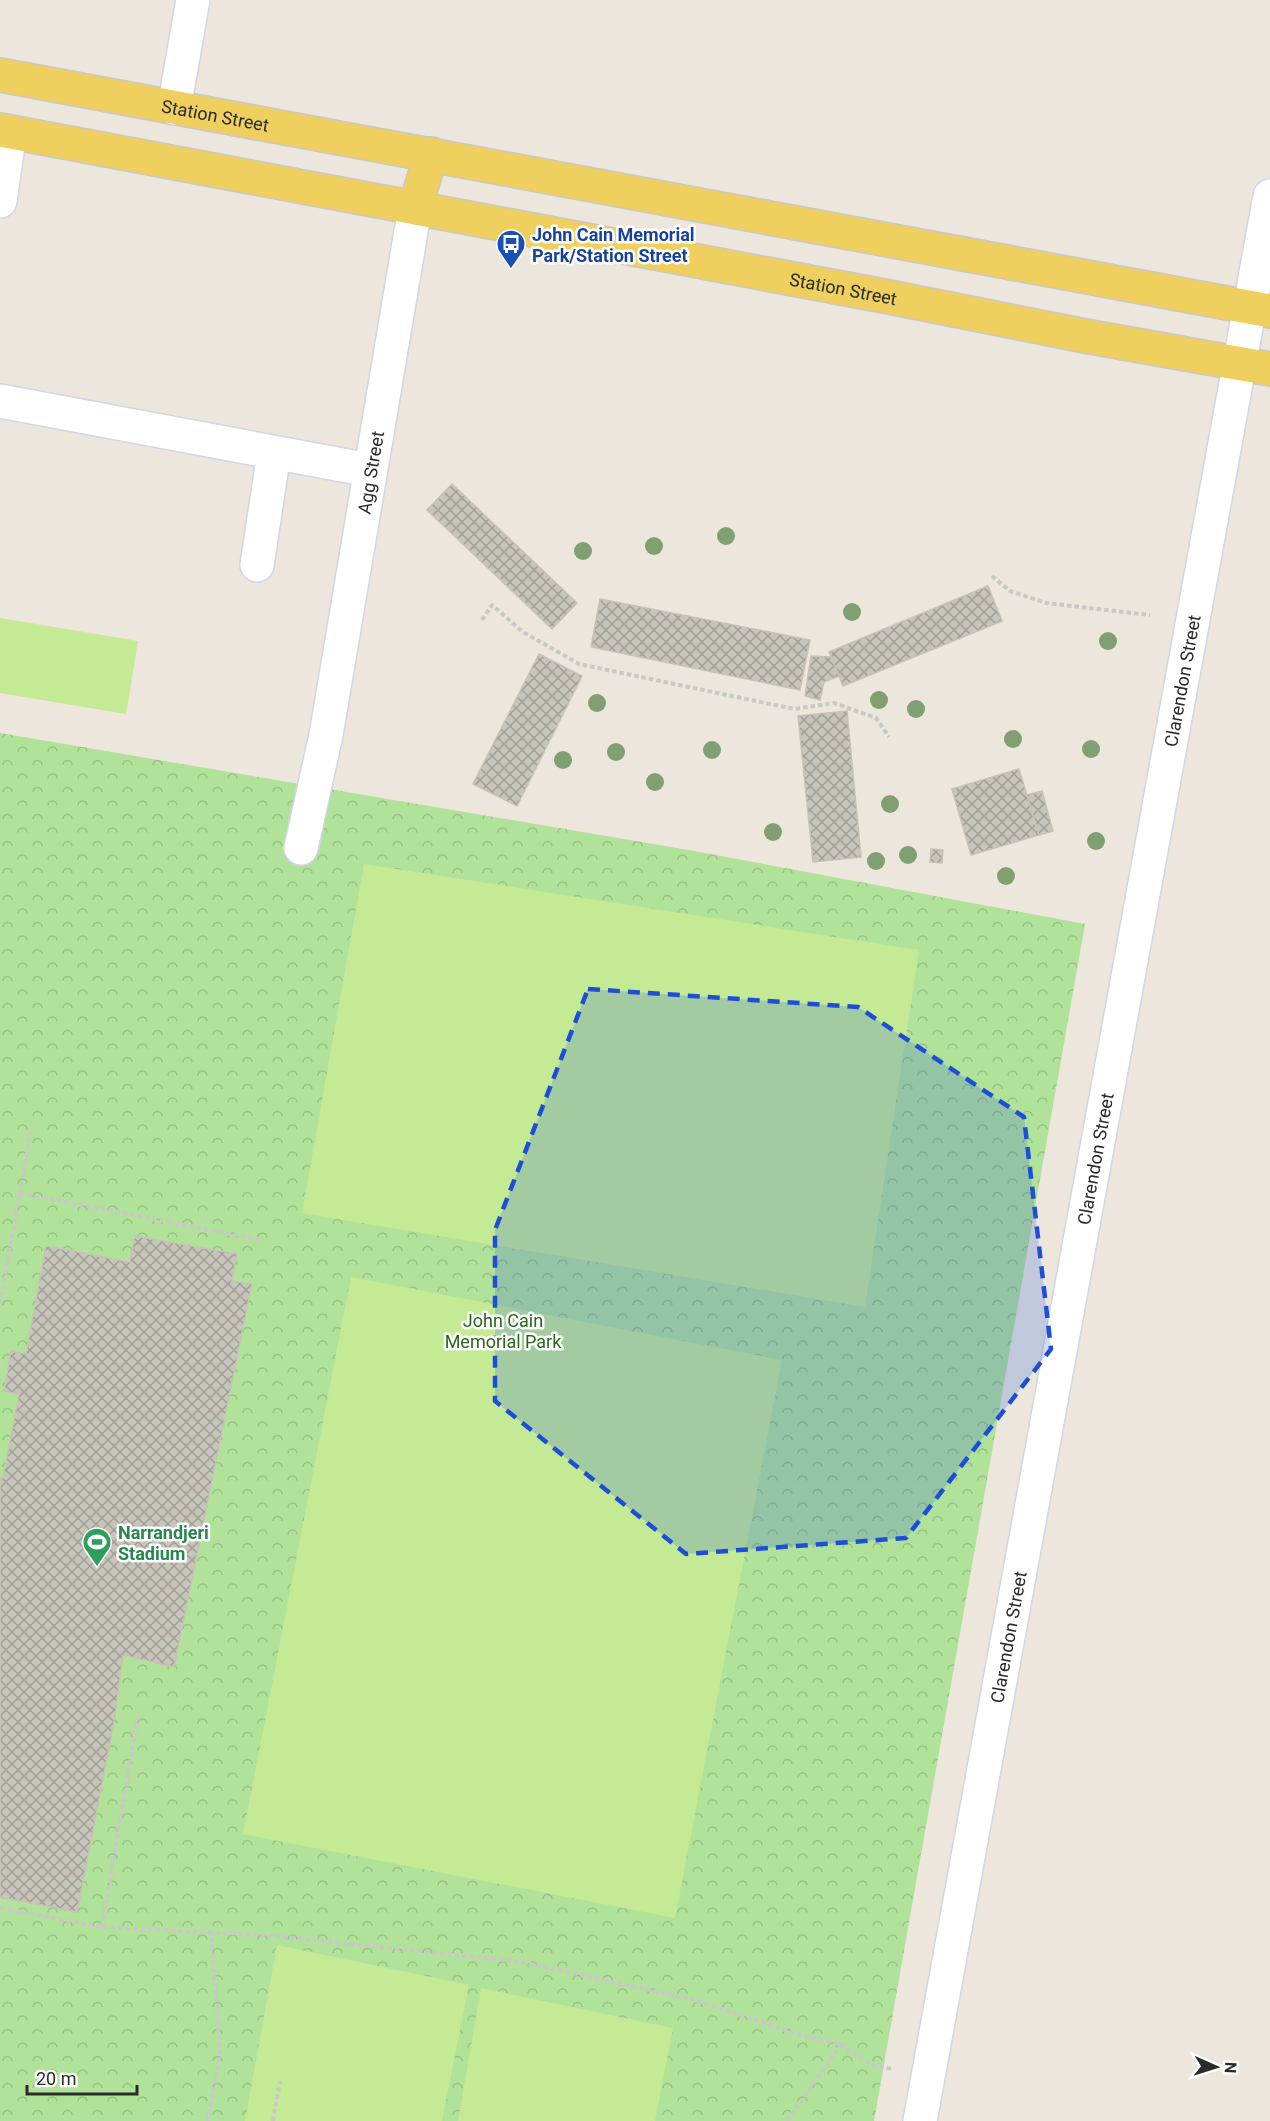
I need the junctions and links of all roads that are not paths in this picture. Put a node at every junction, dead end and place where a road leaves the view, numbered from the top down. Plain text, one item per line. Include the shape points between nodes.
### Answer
1 (193, 0) edge
2 (0, 75) edge
3 (174, 108) junction
4 (5, 131) edge
5 (431, 154) junction
6 (1270, 196) edge
7 (0, 201) edge
8 (415, 208) junction
9 (1260, 309) edge
10 (1255, 366) edge
11 (0, 401) edge
12 (274, 453) junction
13 (369, 470) junction
14 (257, 565) dead end
15 (301, 848) dead end
16 (920, 2121) edge

1 - 3 street
2 - 3 main road, Station Street
3 - 5 main road, Station Street
4 - 7 street
4 - 8 main road, Station Street
5 - 8 main road
5 - 9 main road, Station Street
6 - 9 street, Clarendon Street
8 - 10 main road, Station Street
8 - 13 street, Agg Street
9 - 10 street, Clarendon Street
10 - 16 street, Clarendon Street
11 - 12 street
12 - 13 street
12 - 14 street
13 - 15 street, Agg Street via 326,735

